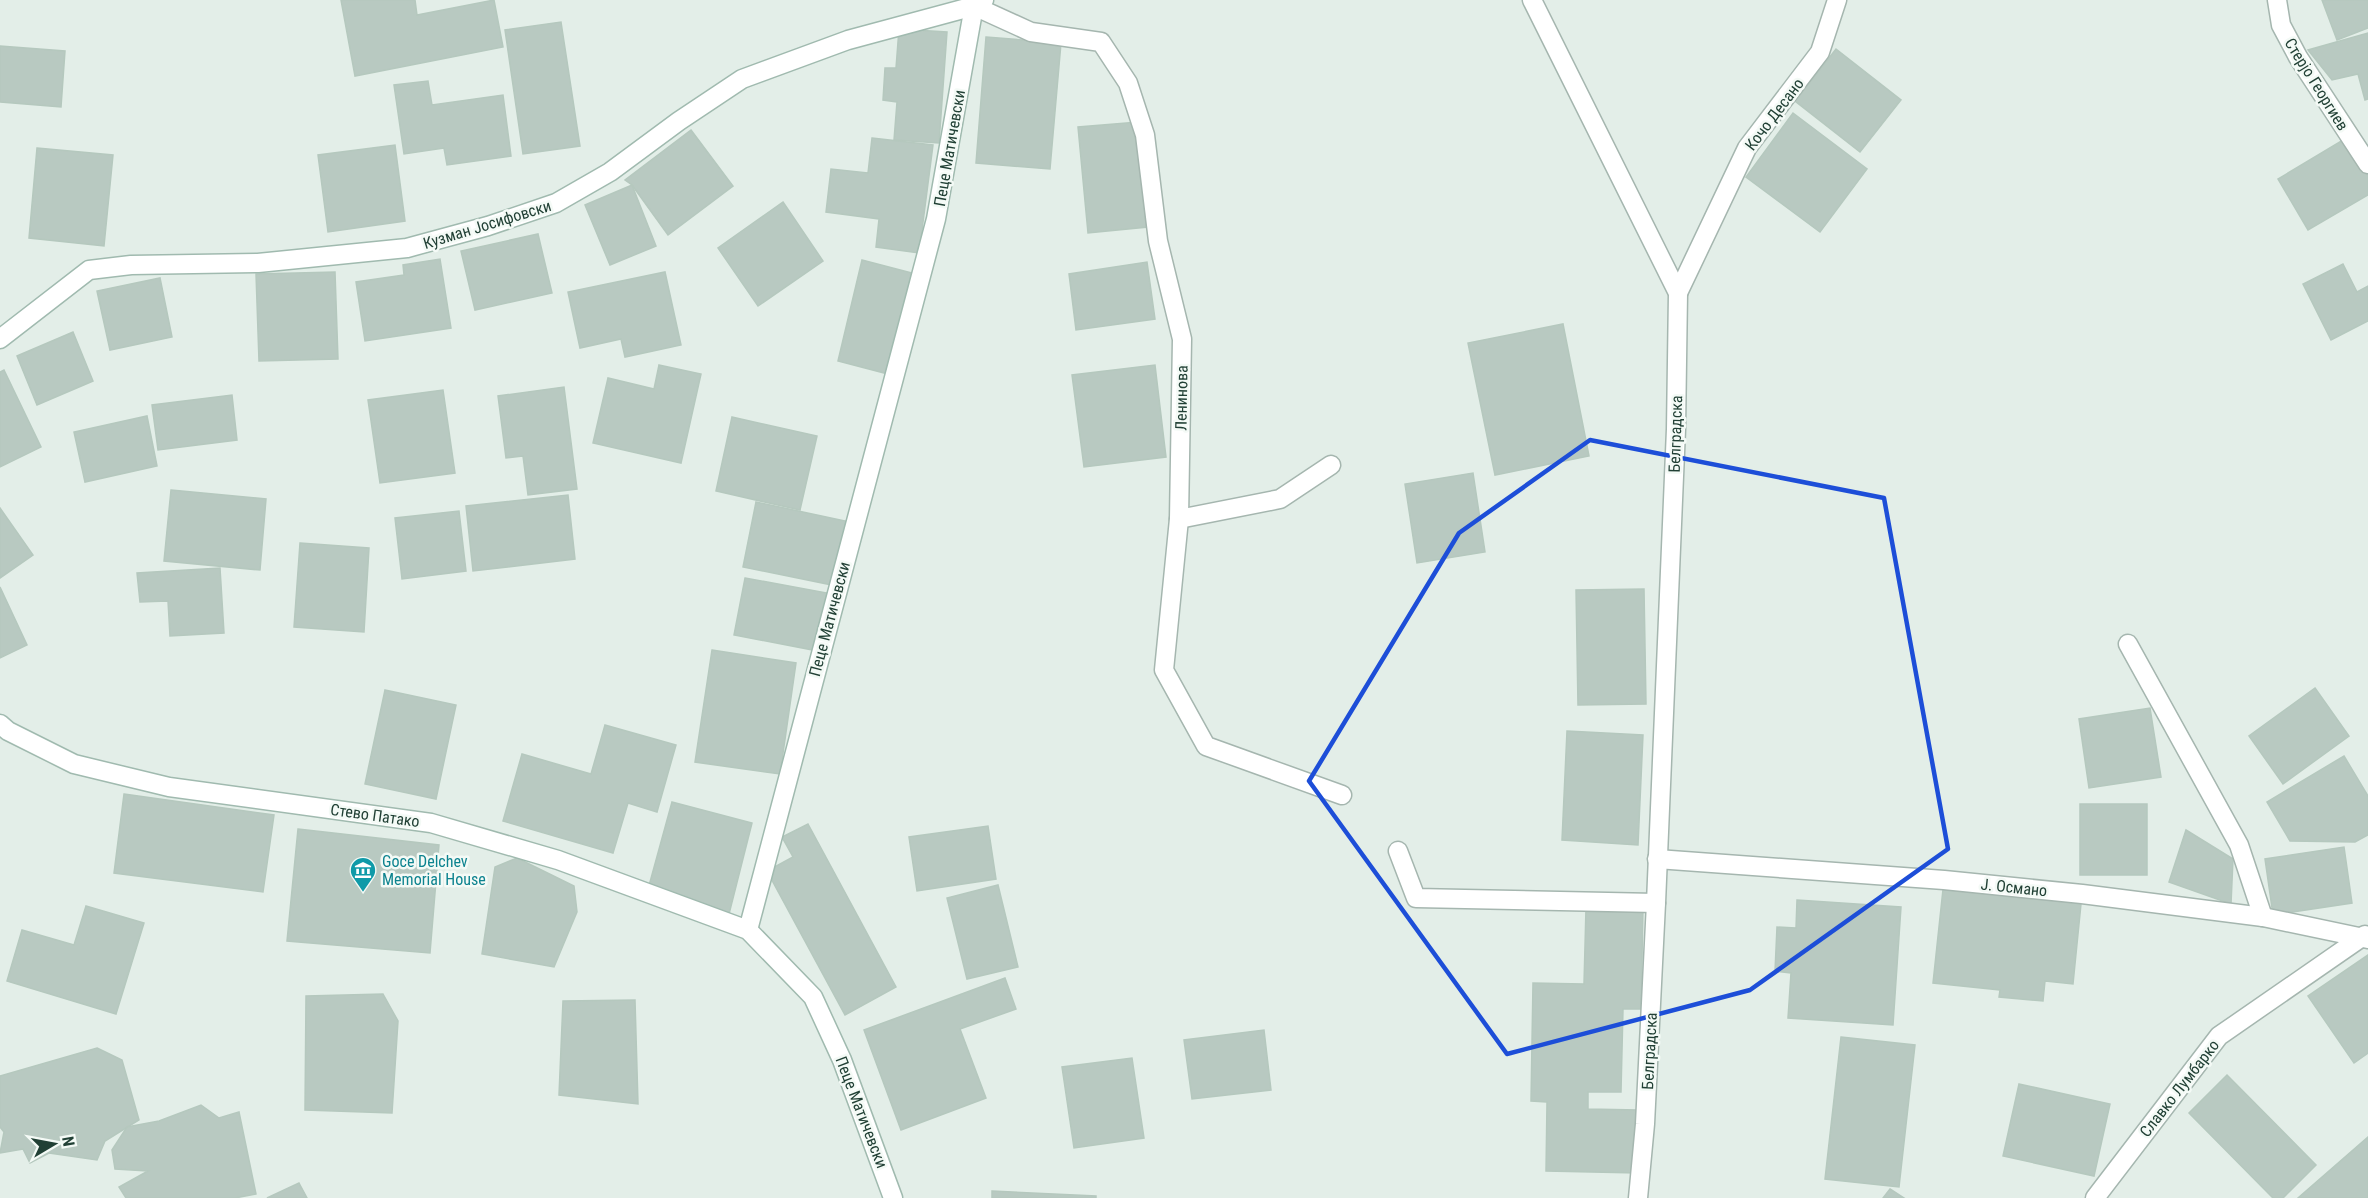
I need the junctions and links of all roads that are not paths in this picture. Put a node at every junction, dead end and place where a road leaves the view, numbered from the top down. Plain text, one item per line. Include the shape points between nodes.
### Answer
1 (1532, 0) edge
2 (1837, 0) edge
3 (2277, 0) edge
4 (979, 3) edge
5 (2368, 164) edge
6 (1678, 292) junction
7 (0, 339) edge
8 (1331, 465) dead end
9 (1179, 519) junction
10 (2128, 644) dead end
11 (0, 724) edge
12 (1342, 795) dead end
13 (1398, 850) dead end
14 (1657, 859) junction
15 (1656, 903) junction
16 (2263, 917) junction
17 (748, 930) junction
18 (2365, 937) edge
19 (893, 1198) edge
20 (1638, 1198) edge
21 (2095, 1198) edge

1 - 6 street, Белградска
2 - 6 street, Кочо Десано via 1820,52 1747,148
3 - 5 street, Стерјо Георгиев via 2281,25 2298,57
4 - 7 street, Кузман Јосифовски via 848,40 742,79 610,172 555,203 488,226 407,248 258,263 131,265 90,270
4 - 9 street, Ленинова via 1031,32 1101,42 1128,83 1145,135 1158,241 1182,339
4 - 17 street, Пеце Матичевски via 936,219
6 - 14 street, Белградска via 1676,429
8 - 9 street via 1280,499
9 - 12 street, Ленинова via 1164,670 1206,746
10 - 16 street via 2239,845
11 - 17 street, Стево Патако via 8,732 74,764 169,787 431,823 558,860
13 - 15 street via 1416,898
14 - 15 street, Белградска
14 - 16 street, Ј. Османо via 1944,880
15 - 20 street, Белградска
16 - 18 street, Ј. Османо
17 - 19 street, Пеце Матичевски via 813,997 842,1060
18 - 21 street, Славко Лумбарко via 2219,1036

